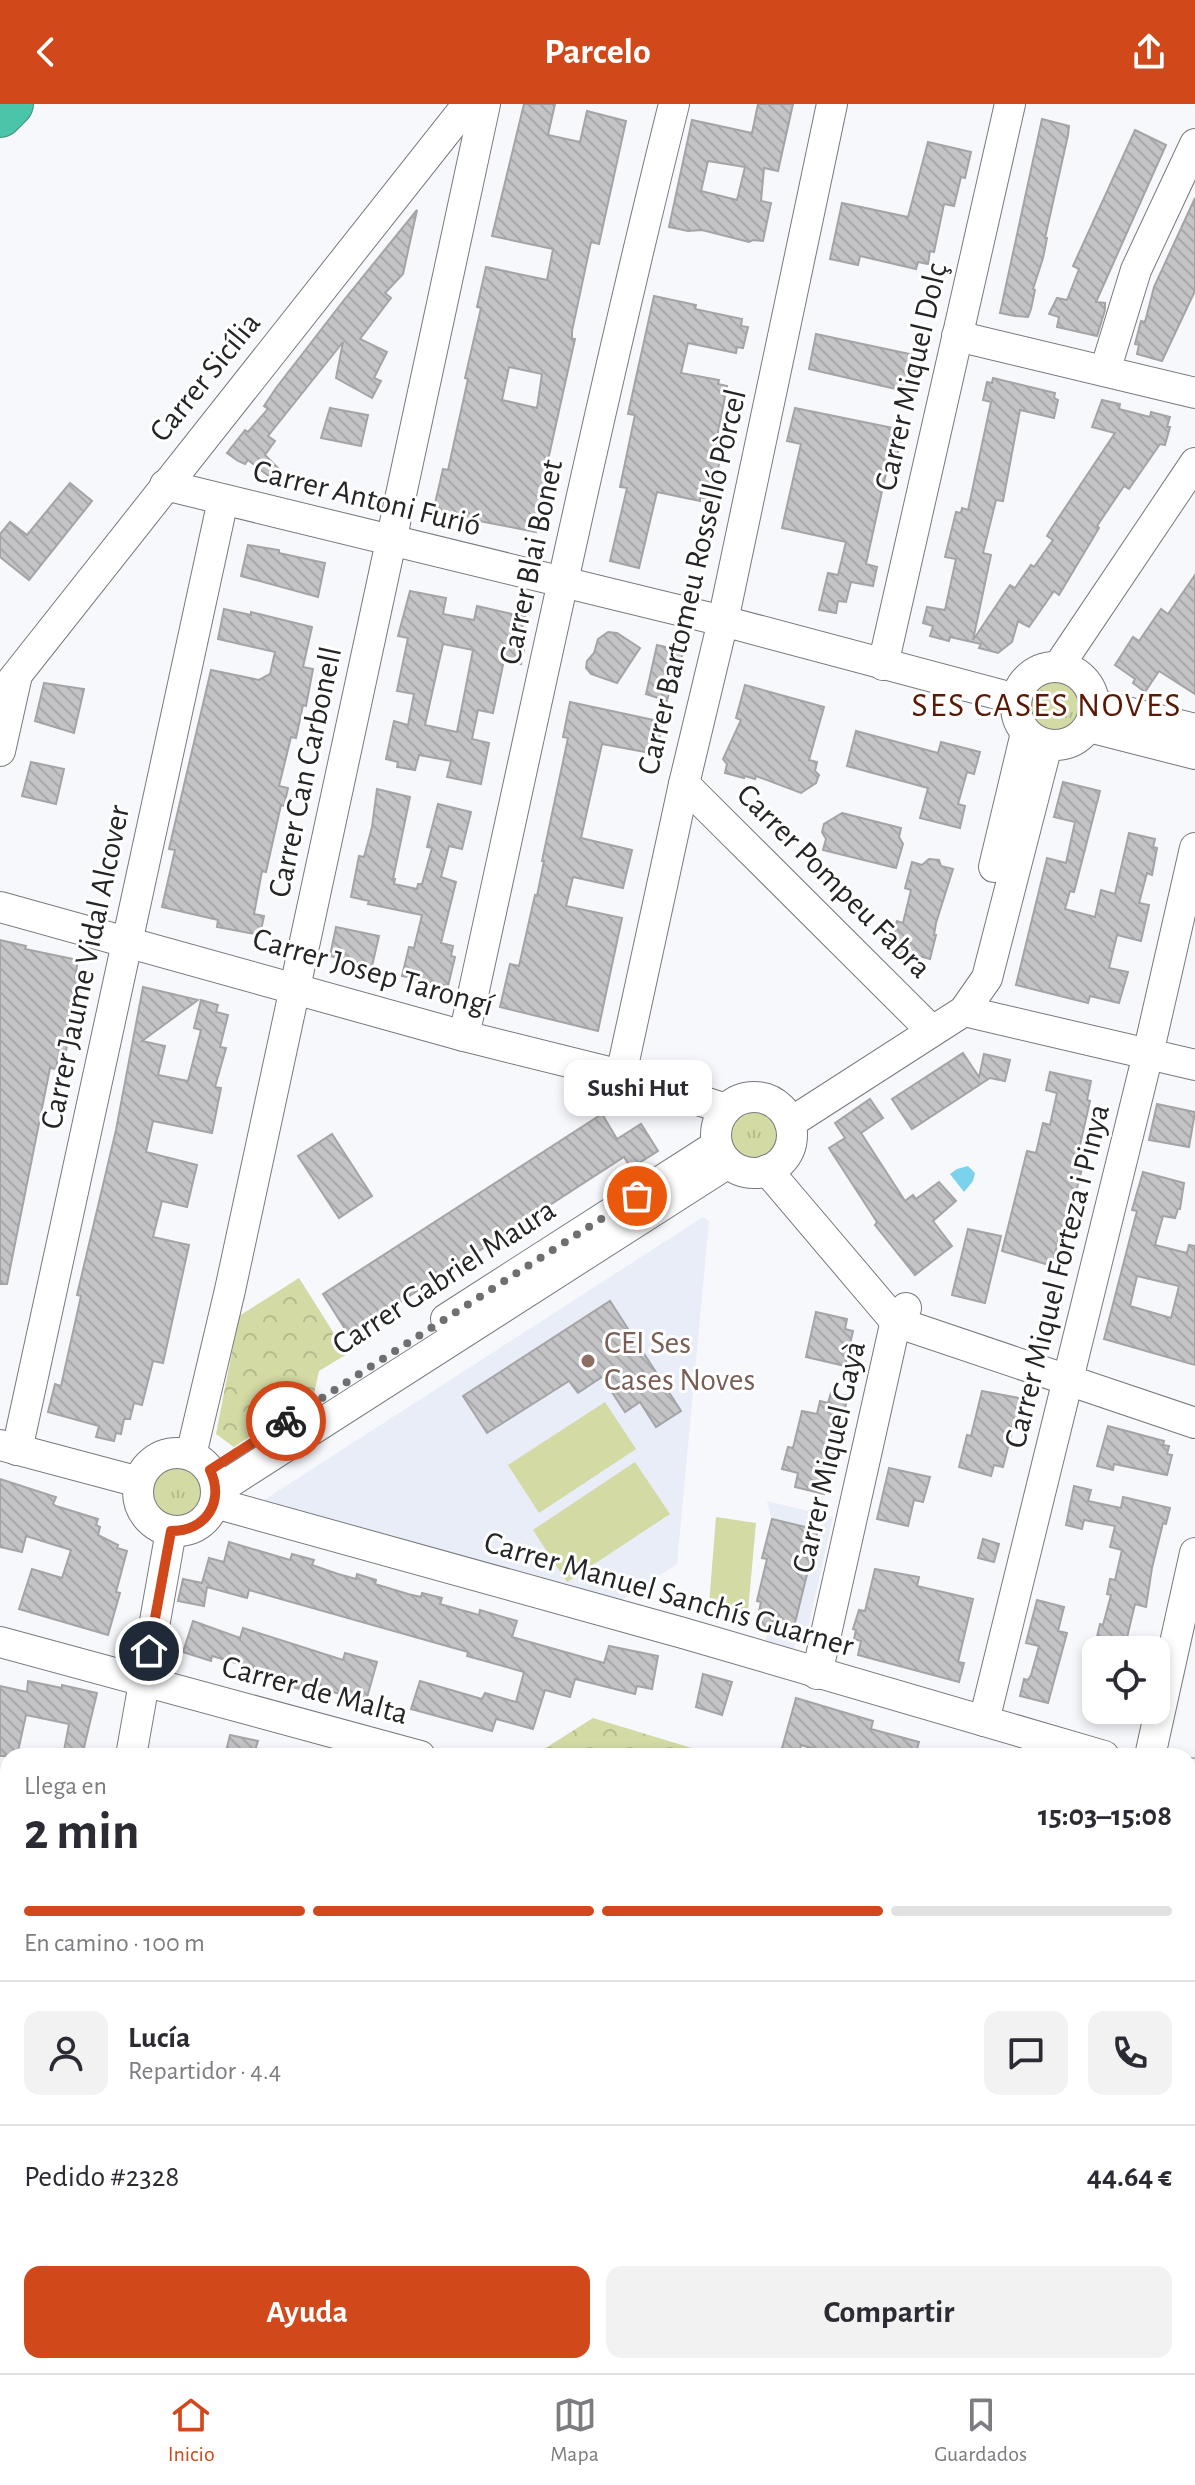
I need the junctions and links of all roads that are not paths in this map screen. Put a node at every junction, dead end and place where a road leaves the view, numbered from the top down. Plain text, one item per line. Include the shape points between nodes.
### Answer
1 (11, 104) edge
2 (674, 104) edge
3 (832, 104) edge
4 (1010, 104) edge
5 (473, 105) edge
6 (0, 115) edge
7 (1195, 144) edge
8 (957, 336) junction
9 (1105, 371) junction
10 (1195, 393) edge
11 (1195, 463) edge
12 (165, 485) junction
13 (1195, 499) edge
14 (223, 500) junction
15 (382, 538) junction
16 (562, 583) junction
17 (723, 621) junction
18 (883, 665) junction
19 (1068, 671) junction
20 (8, 685) edge
21 (1016, 699) junction
22 (1092, 716) junction
23 (1195, 729) edge
24 (1036, 739) junction
25 (0, 751) edge
26 (1195, 754) edge
27 (684, 784) junction
28 (1195, 848) edge
29 (0, 907) edge
30 (127, 942) junction
31 (287, 985) junction
32 (964, 1011) junction
33 (926, 1024) junction
34 (464, 1036) junction
35 (1148, 1054) junction
36 (1195, 1065) edge
37 (621, 1075) junction
38 (726, 1109) junction
39 (785, 1116) junction
40 (722, 1154) junction
41 (774, 1164) junction
42 (902, 1314) junction
43 (1071, 1372) junction
44 (1195, 1401) edge
45 (1195, 1423) edge
46 (8, 1447) edge
47 (201, 1474) junction
48 (139, 1482) junction
49 (171, 1531) junction
50 (1195, 1553) edge
51 (0, 1642) edge
52 (817, 1674) junction
53 (144, 1681) junction
54 (984, 1721) junction
55 (132, 1748) edge
56 (391, 1748) edge
57 (1077, 1748) edge
58 (1152, 1748) edge

1 - 6 highway
2 - 16 street, Carrer Blai Bonet
3 - 17 street, Carrer Bartomeu Rosselló Pòrcel
4 - 8 street, Carrer Miquel Dolç
5 - 12 street, Carrer Sicília
5 - 15 street, Carrer Can Carbonell
7 - 9 street via 1136,270
8 - 9 street
8 - 18 street, Carrer Miquel Dolç
9 - 10 street
11 - 19 street
12 - 14 street, Carrer Antoni Furió
12 - 20 street, Carrer Sicília
13 - 19 street
14 - 15 street, Carrer Antoni Furió
14 - 30 street, Carrer Jaume Vidal Alcover
15 - 16 street, Carrer Antoni Furió
15 - 31 street, Carrer Can Carbonell
16 - 17 street, Carrer Antoni Furió
16 - 34 street, Carrer Blai Bonet
17 - 18 street, Carrer Antoni Furió
17 - 27 street, Carrer Bartomeu Rosselló Pòrcel
18 - 21 street, Carrer Antoni Furió
19 - 21 street via 1047,668 1027,679
19 - 22 street via 1092,693
20 - 25 street
21 - 24 street via 1016,711
22 - 23 street
22 - 24 street via 1070,743
22 - 26 street
24 - 32 street via 987,978
24 - 33 street via 970,972
27 - 33 street, Carrer Pompeu Fabra
27 - 37 street, Carrer Bartomeu Rosselló Pòrcel
28 - 35 street, Carrer Miquel Forteza i Pinya
29 - 30 street, Carrer Josep Tarongí
30 - 31 street, Carrer Josep Tarongí
30 - 46 street, Carrer Jaume Vidal Alcover
31 - 34 street, Carrer Josep Tarongí
31 - 47 street, Carrer Can Carbonell
32 - 33 street
32 - 35 street
33 - 39 street
34 - 37 street, Carrer Josep Tarongí
35 - 36 street
35 - 43 street, Carrer Miquel Forteza i Pinya
37 - 38 street, Carrer Josep Tarongí
38 - 39 street via 756,1097 774,1102
38 - 40 street via 716,1132
39 - 41 street via 790,1145
40 - 41 street via 745,1171
40 - 47 street, Carrer Gabriel Maura
41 - 42 street
42 - 43 street via 931,1318
42 - 52 street, Carrer Miquel Gayà
43 - 44 street
43 - 45 street
43 - 54 street, Carrer Miquel Forteza i Pinya
46 - 48 street
47 - 48 street via 151,1462
47 - 49 street via 203,1522
47 - 52 street, Carrer Manuel Sanchís Guarner
48 - 49 street via 141,1508 148,1519
49 - 53 street
50 - 58 street
51 - 53 street, Carrer de Malta
52 - 54 street, Carrer Manuel Sanchís Guarner
53 - 55 street
53 - 56 street, Carrer de Malta
54 - 57 street, Carrer Manuel Sanchís Guarner

